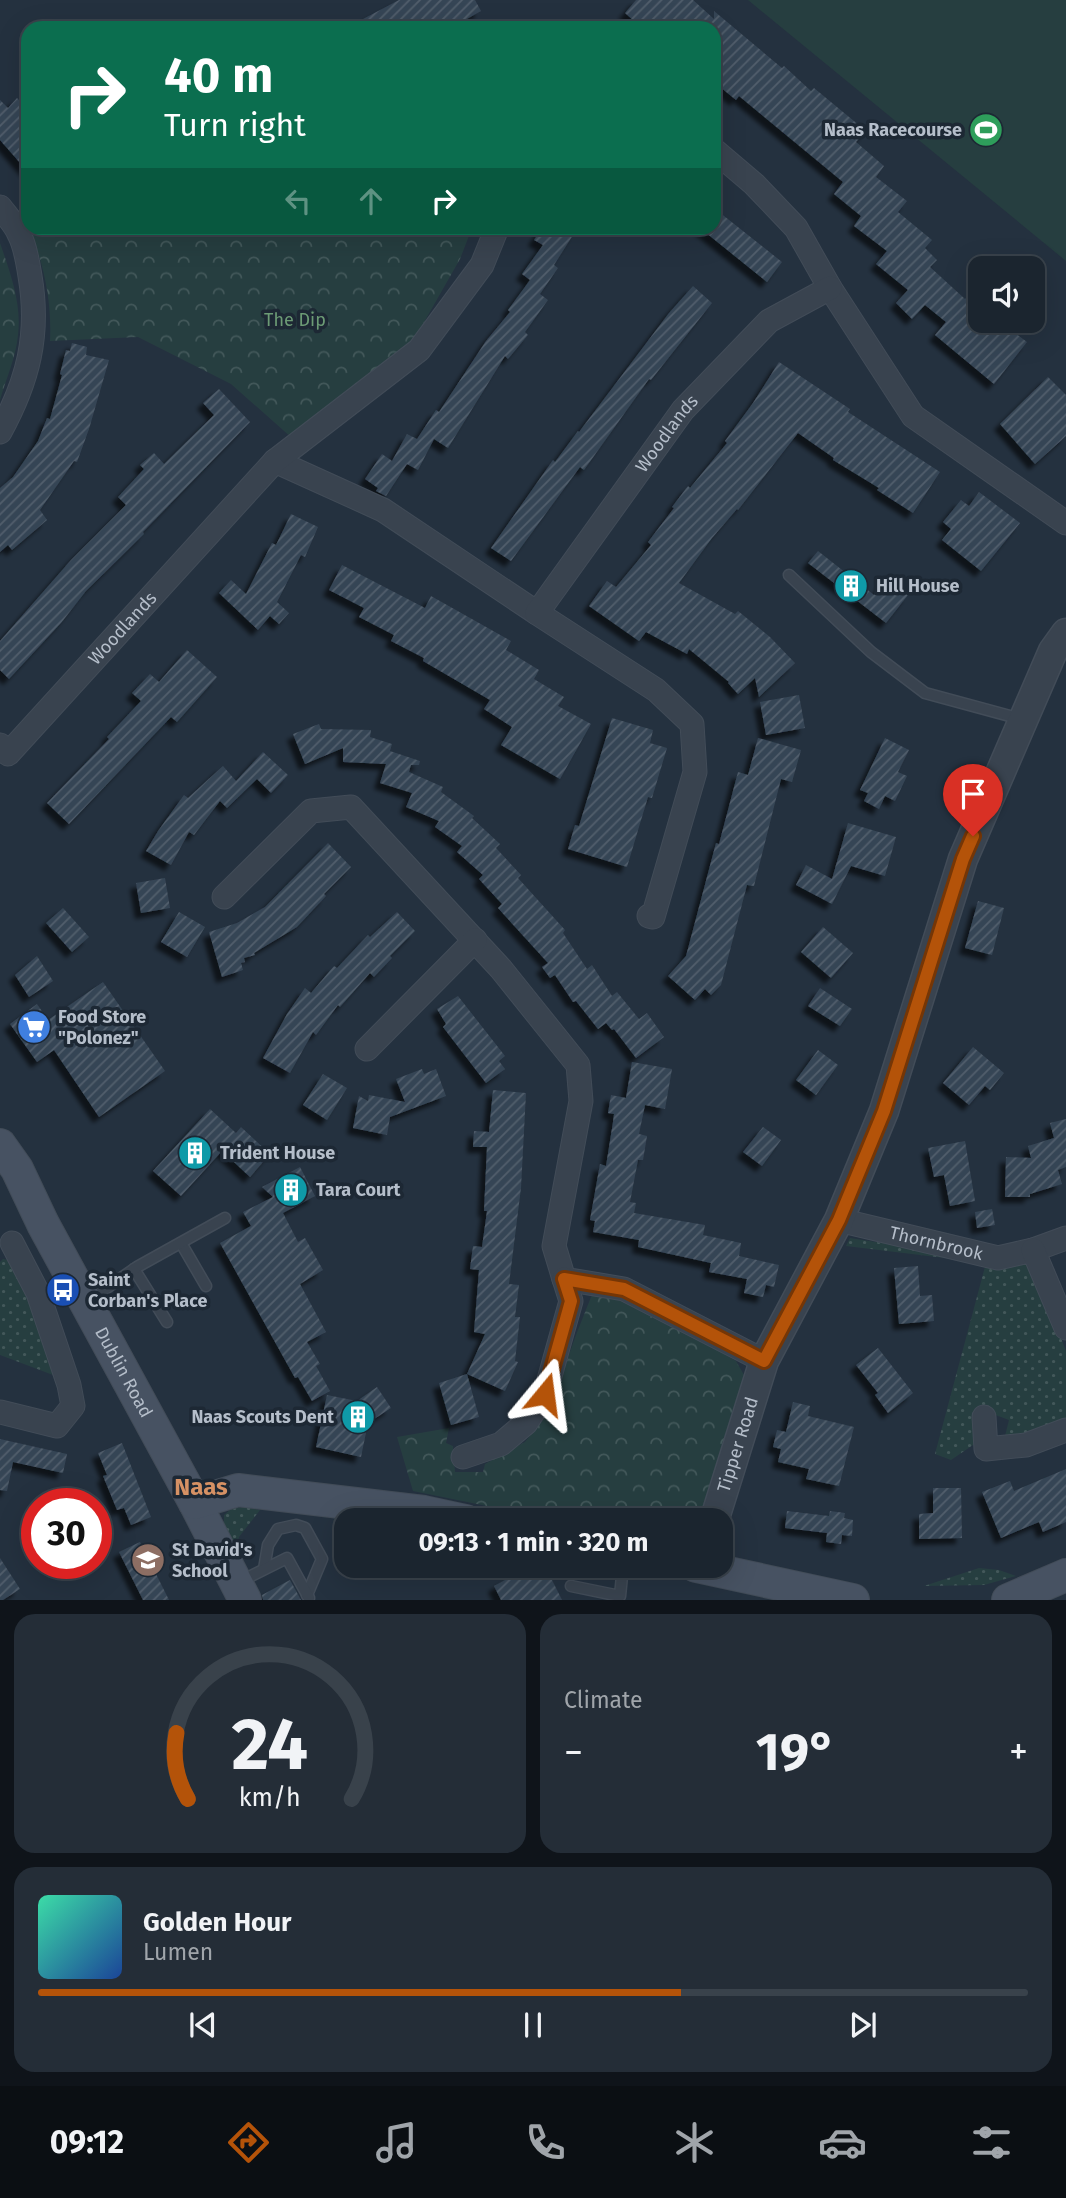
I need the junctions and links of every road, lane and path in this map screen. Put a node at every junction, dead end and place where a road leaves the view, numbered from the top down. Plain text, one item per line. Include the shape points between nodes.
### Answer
1 (721, 156) edge
2 (0, 207) edge
3 (494, 235) edge
4 (830, 288) junction
5 (0, 432) edge
6 (275, 461) junction
7 (1066, 523) edge
8 (789, 575) dead end
9 (537, 613) junction
10 (1066, 633) edge
11 (1023, 720) junction
12 (0, 744) edge
13 (224, 897) dead end
14 (649, 916) dead end
15 (475, 940) junction
16 (368, 1049) dead end
17 (0, 1145) edge
18 (225, 1218) dead end
19 (839, 1220) junction
20 (43, 1224) junction
21 (1066, 1238) edge
22 (181, 1243) junction
23 (6, 1248) edge
24 (1033, 1250) junction
25 (134, 1269) junction
26 (564, 1279) junction
27 (206, 1286) dead end
28 (86, 1303) junction
29 (167, 1322) dead end
30 (1066, 1328) edge
31 (764, 1361) junction
32 (0, 1412) edge
33 (984, 1417) dead end
34 (1066, 1430) edge
35 (463, 1457) dead end
36 (195, 1503) junction
37 (367, 1508) edge
38 (718, 1508) edge
39 (264, 1569) junction
40 (733, 1574) edge
41 (1066, 1576) edge
42 (622, 1578) edge
43 (571, 1586) dead end
44 (240, 1592) edge
45 (308, 1597) edge
46 (620, 1598) edge
47 (853, 1600) edge
48 (1008, 1600) edge

1 - 4 street via 796,228
2 - 5 street via 20,234 33,298 34,331 29,365
3 - 6 street, Woodlands via 482,265 419,349
4 - 7 street via 913,416
4 - 9 street, Woodlands via 769,321 683,411
6 - 9 street via 383,510
6 - 12 street, Woodlands via 8,754
8 - 11 lane via 871,652 925,693
9 - 14 street via 656,690 692,724 695,772 653,917
10 - 11 street, Tipper Road via 1053,651
11 - 19 street, Tipper Road via 963,859 884,1111
13 - 15 street via 311,811 351,807
15 - 16 street
15 - 26 street via 578,1065 581,1101 554,1246
17 - 20 main road, Dublin Road
18 - 22 lane
19 - 24 street, Thornbrook via 998,1258
19 - 31 street, Tipper Road
20 - 23 street
20 - 28 main road, Dublin Road
21 - 24 street, Thornbrook
22 - 25 lane
22 - 27 lane
23 - 32 street via 38,1293 73,1406 57,1426
24 - 30 street
25 - 28 lane
25 - 29 lane
26 - 31 street via 624,1289
26 - 35 street via 571,1301 545,1394 526,1423 500,1444
28 - 36 main road, Dublin Road
31 - 38 street, Tipper Road
33 - 34 street via 986,1449 1026,1445
36 - 37 main road via 238,1490
36 - 44 main road, Dublin Road
39 - 44 lane
39 - 45 lane via 287,1558
39 - 45 lane via 268,1545 278,1529 305,1528 322,1559
40 - 47 main road
41 - 48 main road
42 - 46 lane
43 - 46 lane

